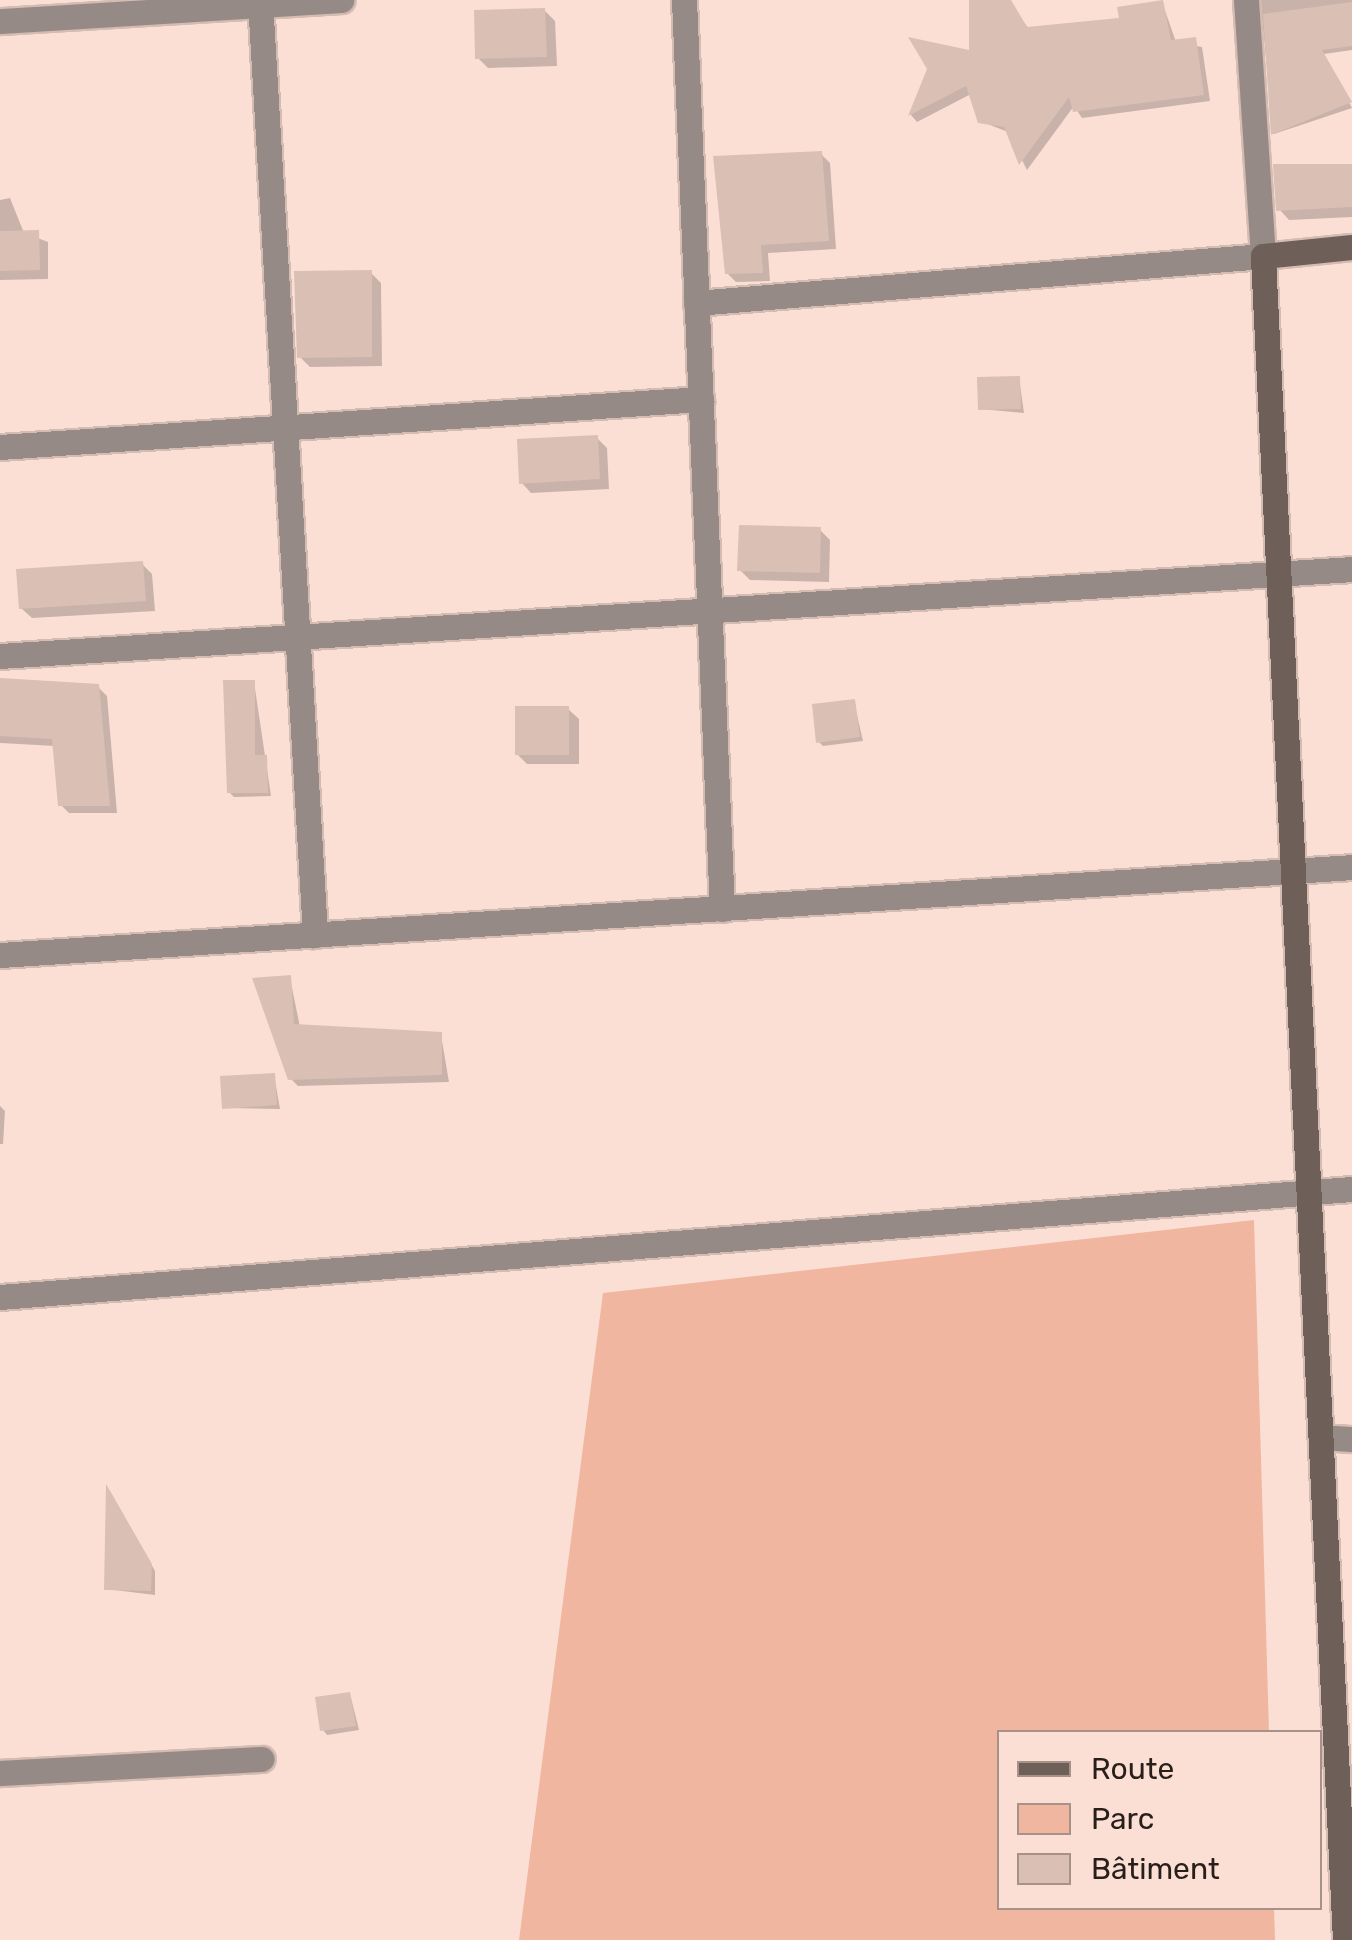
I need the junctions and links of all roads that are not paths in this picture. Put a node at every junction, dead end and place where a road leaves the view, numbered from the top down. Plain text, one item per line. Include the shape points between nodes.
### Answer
1 (342, 0) edge
2 (684, 0) edge
3 (1246, 0) edge
4 (260, 2) edge
5 (0, 21) edge
6 (1352, 247) edge
7 (1262, 256) junction
8 (696, 303) junction
9 (701, 400) junction
10 (285, 428) junction
11 (0, 447) edge
12 (1352, 570) edge
13 (1278, 577) junction
14 (710, 612) junction
15 (297, 637) junction
16 (0, 656) edge
17 (1352, 867) edge
18 (1293, 874) junction
19 (722, 910) junction
20 (315, 936) junction
21 (0, 956) edge
22 (1352, 1188) edge
23 (1308, 1194) junction
24 (0, 1297) edge
25 (1321, 1437) junction
26 (1352, 1439) edge
27 (262, 1758) dead end
28 (0, 1773) edge
29 (1344, 1773) edge
30 (1345, 1940) edge

1 - 4 street
2 - 8 street
3 - 7 street
4 - 5 street
4 - 10 street
6 - 7 main road
7 - 8 street
7 - 13 main road
8 - 9 street
9 - 10 street
9 - 14 street
10 - 11 street
10 - 15 street
12 - 13 street
13 - 14 street
13 - 18 main road
14 - 15 street
14 - 19 street
15 - 16 street
15 - 20 street
17 - 18 street
18 - 19 street
18 - 23 main road
19 - 20 street
20 - 21 street
22 - 23 street
23 - 24 street
23 - 25 main road
25 - 26 street
25 - 29 main road
27 - 28 street
29 - 30 main road

